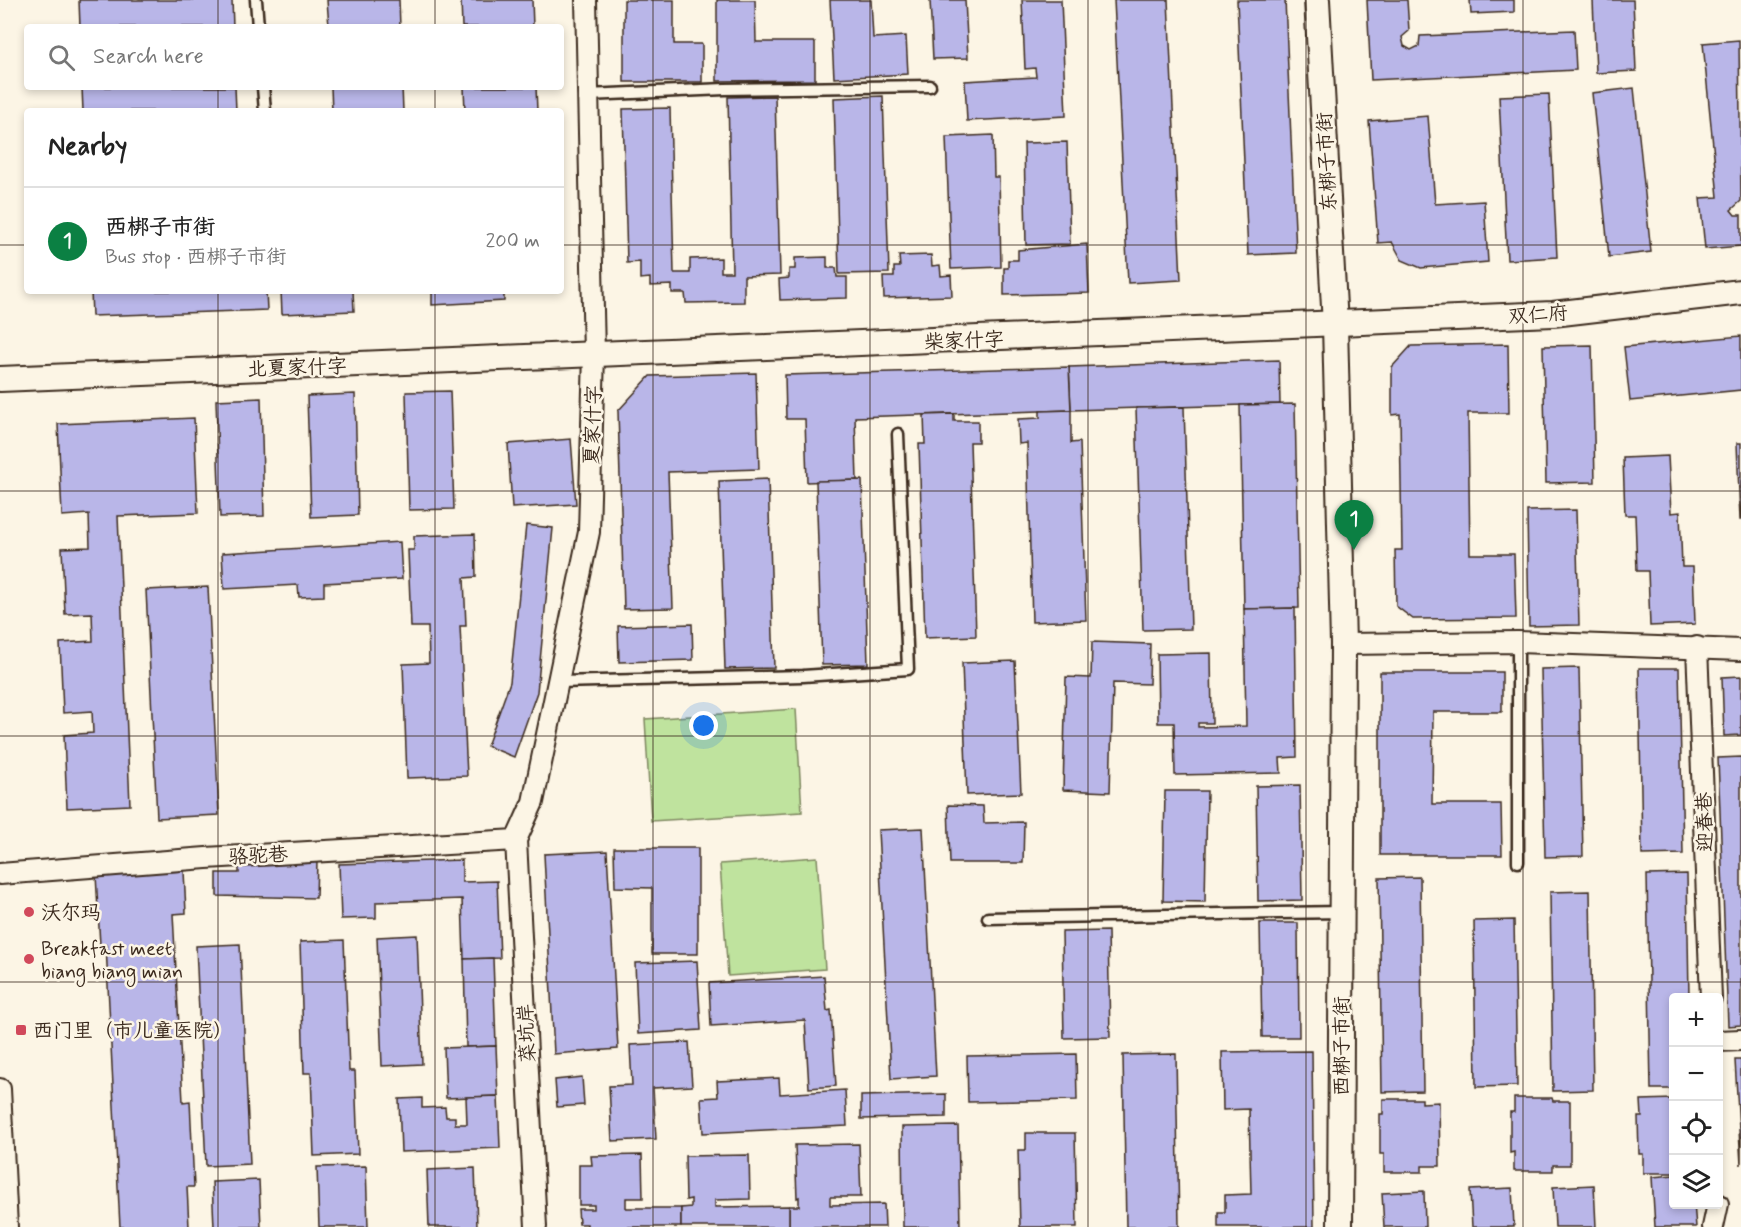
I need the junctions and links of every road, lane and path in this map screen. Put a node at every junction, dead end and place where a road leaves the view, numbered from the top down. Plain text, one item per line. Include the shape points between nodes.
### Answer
1 (256, 0) edge
2 (586, 0) edge
3 (1317, 0) edge
4 (258, 24) edge
5 (930, 86) dead end
6 (263, 90) edge
7 (587, 95) junction
8 (265, 108) edge
9 (1741, 292) edge
10 (1335, 325) junction
11 (594, 354) junction
12 (0, 379) edge
13 (897, 434) dead end
14 (1518, 642) junction
15 (1343, 644) junction
16 (1697, 647) junction
17 (1741, 650) edge
18 (558, 682) junction
19 (516, 840) junction
20 (1518, 862) dead end
21 (0, 874) edge
22 (1342, 912) junction
23 (988, 918) dead end
24 (1711, 993) edge
25 (1741, 1040) edge
26 (1723, 1041) edge
27 (0, 1089) edge
28 (1717, 1209) edge
29 (7, 1227) edge
30 (536, 1227) edge
31 (1340, 1227) edge
32 (1713, 1227) edge

1 - 4 lane
2 - 7 street, 夏家什字
3 - 10 street, 东梆子市街
5 - 7 lane
6 - 8 lane
7 - 11 street, 夏家什字
9 - 10 street, 双仁府 via 1553,314
10 - 11 street, 柴家什字
10 - 15 street, 西梆子市街
11 - 12 street, 北夏家什字
11 - 18 street, 夏家什字 via 589,532
13 - 18 lane via 908,669 803,676
14 - 15 street
14 - 16 street
14 - 20 lane
15 - 22 street, 西梆子市街
16 - 17 street
16 - 24 street, 迎春巷
18 - 19 street, 夏家什字 via 533,802
19 - 21 street, 骆驼巷
19 - 30 street, 菜坑岸
22 - 23 lane
22 - 31 street, 西梆子市街
25 - 26 street
27 - 29 street
28 - 32 street

